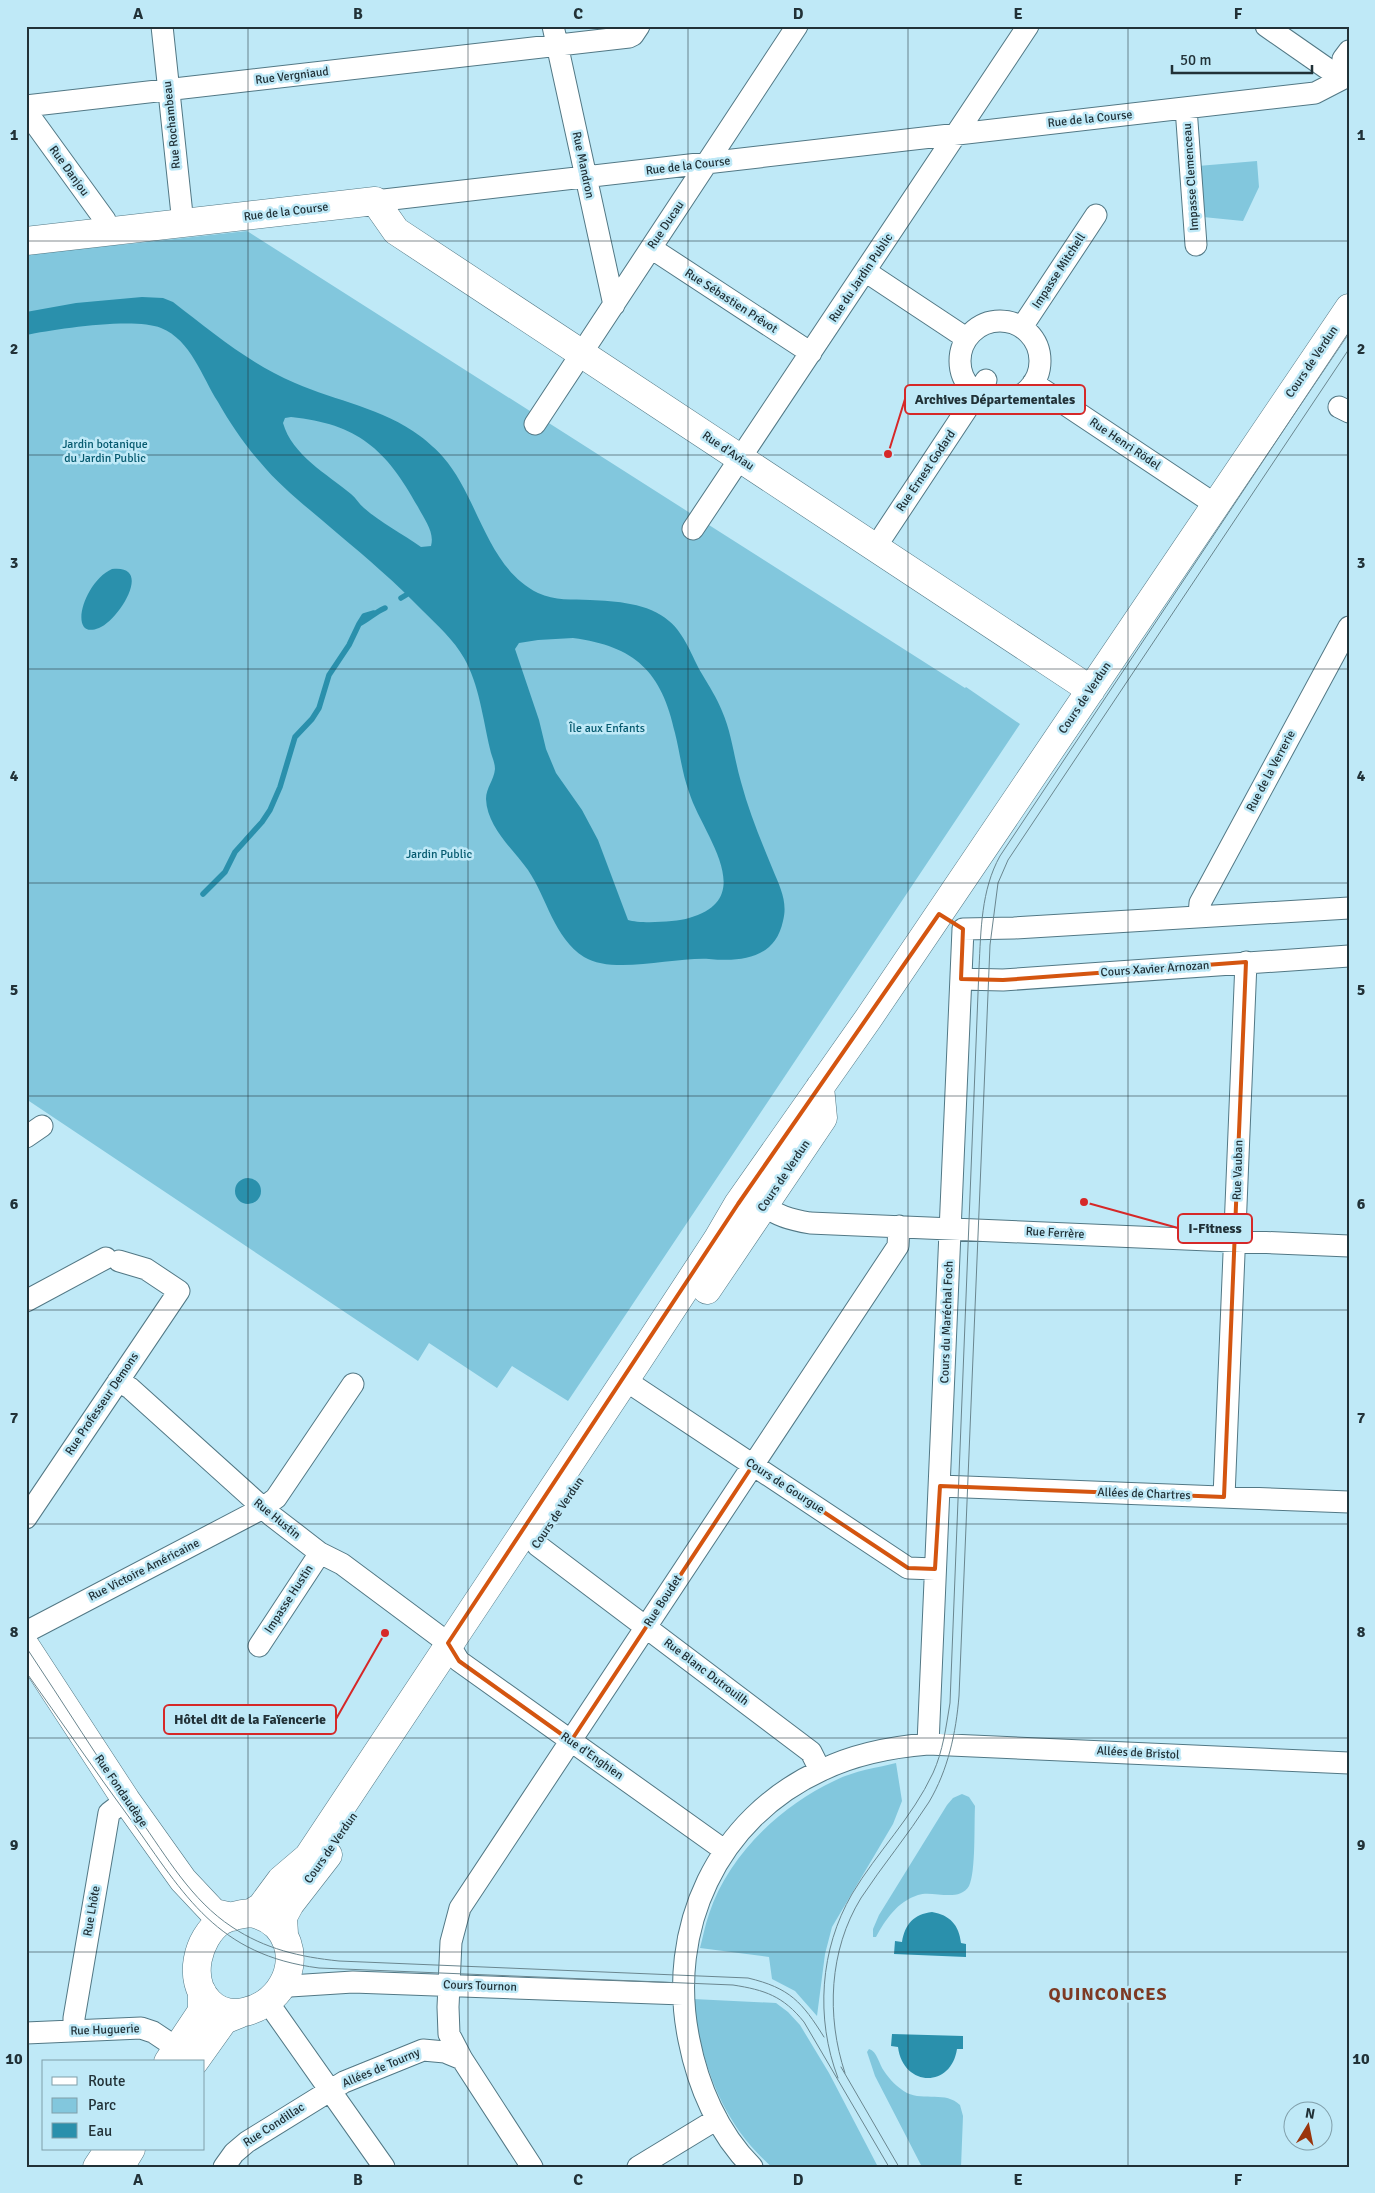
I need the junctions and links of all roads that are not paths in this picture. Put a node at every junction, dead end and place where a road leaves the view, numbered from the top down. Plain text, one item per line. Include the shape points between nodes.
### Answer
1 (162, 26) edge
2 (639, 26) edge
3 (797, 26) edge
4 (1028, 26) edge
5 (1266, 26) edge
6 (555, 36) edge
7 (1349, 51) edge
8 (1347, 77) edge
9 (169, 90) junction
10 (26, 106) edge
11 (1186, 108) junction
12 (26, 112) edge
13 (956, 134) junction
14 (707, 163) junction
15 (586, 177) junction
16 (375, 202) junction
17 (1096, 215) dead end
18 (182, 224) junction
19 (108, 232) junction
20 (26, 242) edge
21 (1196, 245) dead end
22 (651, 248) junction
23 (865, 271) junction
24 (614, 305) junction
25 (1349, 308) edge
26 (1022, 327) junction
27 (966, 338) junction
28 (810, 353) junction
29 (581, 354) junction
30 (1034, 383) junction
31 (982, 387) junction
32 (535, 424) dead end
33 (740, 459) junction
34 (1216, 505) junction
35 (693, 529) dead end
36 (875, 548) junction
37 (1349, 627) edge
38 (1091, 690) junction
39 (1349, 908) edge
40 (940, 914) junction
41 (1199, 916) junction
42 (963, 929) junction
43 (1349, 956) edge
44 (1246, 962) junction
45 (960, 979) junction
46 (820, 1087) junction
47 (784, 1138) junction
48 (765, 1205) junction
49 (899, 1226) junction
50 (951, 1229) junction
51 (1235, 1241) junction
52 (1349, 1246) edge
53 (26, 1301) edge
54 (118, 1381) junction
55 (353, 1384) dead end
56 (633, 1385) junction
57 (753, 1465) junction
58 (940, 1486) junction
59 (1224, 1497) junction
60 (1349, 1502) edge
61 (262, 1508) junction
62 (26, 1518) edge
63 (537, 1545) junction
64 (320, 1553) junction
65 (935, 1569) junction
66 (646, 1627) junction
67 (26, 1632) edge
68 (259, 1646) dead end
69 (26, 1647) edge
70 (454, 1652) junction
71 (571, 1741) junction
72 (928, 1744) junction
73 (1349, 1763) edge
74 (820, 1770) junction
75 (126, 1800) junction
76 (724, 1850) junction
77 (241, 1915) junction
78 (284, 1934) junction
79 (449, 1984) junction
80 (202, 1992) junction
81 (683, 1994) junction
82 (273, 1996) junction
83 (239, 2014) junction
84 (74, 2031) junction
85 (26, 2033) edge
86 (180, 2057) edge
87 (462, 2059) junction
88 (330, 2090) junction
89 (717, 2119) junction
90 (107, 2150) edge
91 (130, 2150) edge
92 (230, 2162) edge
93 (97, 2167) edge
94 (120, 2167) edge
95 (384, 2167) edge
96 (532, 2167) edge
97 (638, 2167) edge
98 (752, 2167) edge

1 - 9 street, Rue Rochambeau
2 - 6 street, Rue Vergniaud via 630,37
3 - 14 street, Rue Ducau
4 - 13 street, Rue du Jardin Public
5 - 8 street via 1328,69
6 - 9 street, Rue Vergniaud
6 - 15 street, Rue Mandron
7 - 8 street via 1343,60
8 - 11 street, Rue de la Course via 1315,93
9 - 10 street, Rue Vergniaud
9 - 18 street, Rue Rochambeau
11 - 13 street, Rue de la Course
11 - 21 street, Impasse Clemenceau
12 - 19 street, Rue Danjou via 105,220
13 - 14 street, Rue de la Course
13 - 23 street, Rue du Jardin Public
14 - 15 street, Rue de la Course
14 - 22 street, Rue Ducau
15 - 16 street, Rue de la Course
15 - 24 street, Rue Mandron
16 - 18 main road, Rue de la Course
16 - 29 main road, Rue d'Aviau via 396,231
17 - 26 street, Impasse Mitchell
18 - 19 main road, Rue de la Course
19 - 20 main road, Rue de la Course
22 - 24 street, Rue Ducau
22 - 28 street, Rue Sébastien Prêvot
23 - 27 street
23 - 28 street, Rue du Jardin Public
24 - 29 street, Rue Ducau
25 - 34 main road, Cours de Verdun
26 - 27 street via 998,320 975,329
26 - 30 street via 1038,347 1039,372
27 - 31 street via 959,362 962,375 968,386
28 - 33 street, Rue du Jardin Public
29 - 32 street, Rue Ducau
29 - 33 main road, Rue d'Aviau
30 - 31 street via 1014,398 1001,401 989,400
30 - 34 street, Rue Henri Rödel
31 - 36 street, Rue Ernest Godard
33 - 35 street, Rue du Jardin Public
33 - 36 main road, Rue d'Aviau
34 - 38 main road, Cours de Verdun
36 - 38 main road, Rue d'Aviau
37 - 41 street, Rue de la Verrerie via 1200,903
38 - 40 main road, Cours de Verdun
39 - 41 street
40 - 42 street
40 - 46 main road, Cours de Verdun
41 - 42 street
42 - 45 street, Cours du Maréchal Foch
43 - 44 street, Cours Xavier Arnozan
44 - 45 street, Cours Xavier Arnozan via 1003,980
44 - 51 street, Rue Vauban
45 - 50 street, Cours du Maréchal Foch
46 - 47 main road, Cours de Verdun
46 - 48 main road, Cours de Verdun via 823,1118
47 - 48 street via 765,1189
47 - 56 main road, Cours de Verdun via 738,1204
48 - 49 street, Rue Ferrère via 786,1219
48 - 56 main road, Cours de Verdun
49 - 50 street, Rue Ferrère
49 - 57 street, Rue Boudet via 898,1246
50 - 51 street, Rue Ferrère
50 - 58 street, Cours du Maréchal Foch
51 - 52 street, Rue Ferrère
51 - 59 street, Rue Vauban
53 - 54 street, Rue Professeur Demons via 113,1260 146,1269 179,1291
54 - 61 street, Rue Hustin via 130,1388
54 - 62 street, Rue Professeur Demons
55 - 61 street, Rue Victoire Américaine via 276,1498
56 - 57 street, Cours de Gourgue
56 - 63 main road, Cours de Verdun
56 - 70 main road, Cours de Verdun
57 - 65 street, Cours de Gourgue via 908,1568
57 - 66 street, Rue Boudet
58 - 59 street, Allées de Chartres
58 - 65 street, Cours du Maréchal Foch
59 - 60 street, Allées de Chartres
61 - 64 street, Rue Hustin
61 - 67 street, Rue Victoire Américaine
63 - 66 street, Rue Blanc Dutrouilh
63 - 70 main road, Cours de Verdun
64 - 68 street, Impasse Hustin
64 - 70 street, Rue Hustin via 342,1564
65 - 72 street, Cours du Maréchal Foch
66 - 71 street, Rue Boudet
66 - 74 street, Rue Blanc Dutrouilh via 811,1752
69 - 75 main road, Rue Fondaudège
70 - 71 street, Rue d'Enghien
70 - 77 main road, Cours de Verdun via 308,1857 281,1880 261,1907
70 - 78 main road, Cours de Verdun via 322,1864 290,1904 283,1917
71 - 76 street, Rue d'Enghien
71 - 79 street, Rue Boudet via 460,1908 451,1942
72 - 73 street, Allées de Bristol
72 - 74 street, Allées de Bristol via 878,1751
74 - 76 street, Allées de Bristol via 770,1803
75 - 77 main road, Rue Fondaudège via 193,1892 214,1912
75 - 84 street, Rue Lhôte via 109,1813
76 - 81 street, Allées de Bristol via 696,1907 685,1951
77 - 78 main road via 269,1919
77 - 80 main road via 216,1926 200,1949 197,1970
78 - 82 main road via 289,1954 287,1971
79 - 81 street, Cours Tournon
79 - 82 street, Cours Tournon via 353,1982 290,1986
79 - 87 street via 449,2034
80 - 83 main road via 216,2008
80 - 86 main road via 202,2011
81 - 89 street, Allées de Bristol via 684,2018 693,2059 702,2089
82 - 83 main road
82 - 88 street, Allées de Tourny
83 - 86 main road via 224,2020
84 - 85 street, Rue Huguerie
84 - 86 street, Rue Huguerie via 146,2028
87 - 88 street, Allées de Tourny via 445,2052 423,2050
87 - 96 street
88 - 92 street, Rue Condillac via 263,2132
88 - 95 street, Allées de Tourny
89 - 97 street
89 - 98 street, Allées de Bristol
90 - 93 main road
91 - 94 main road

